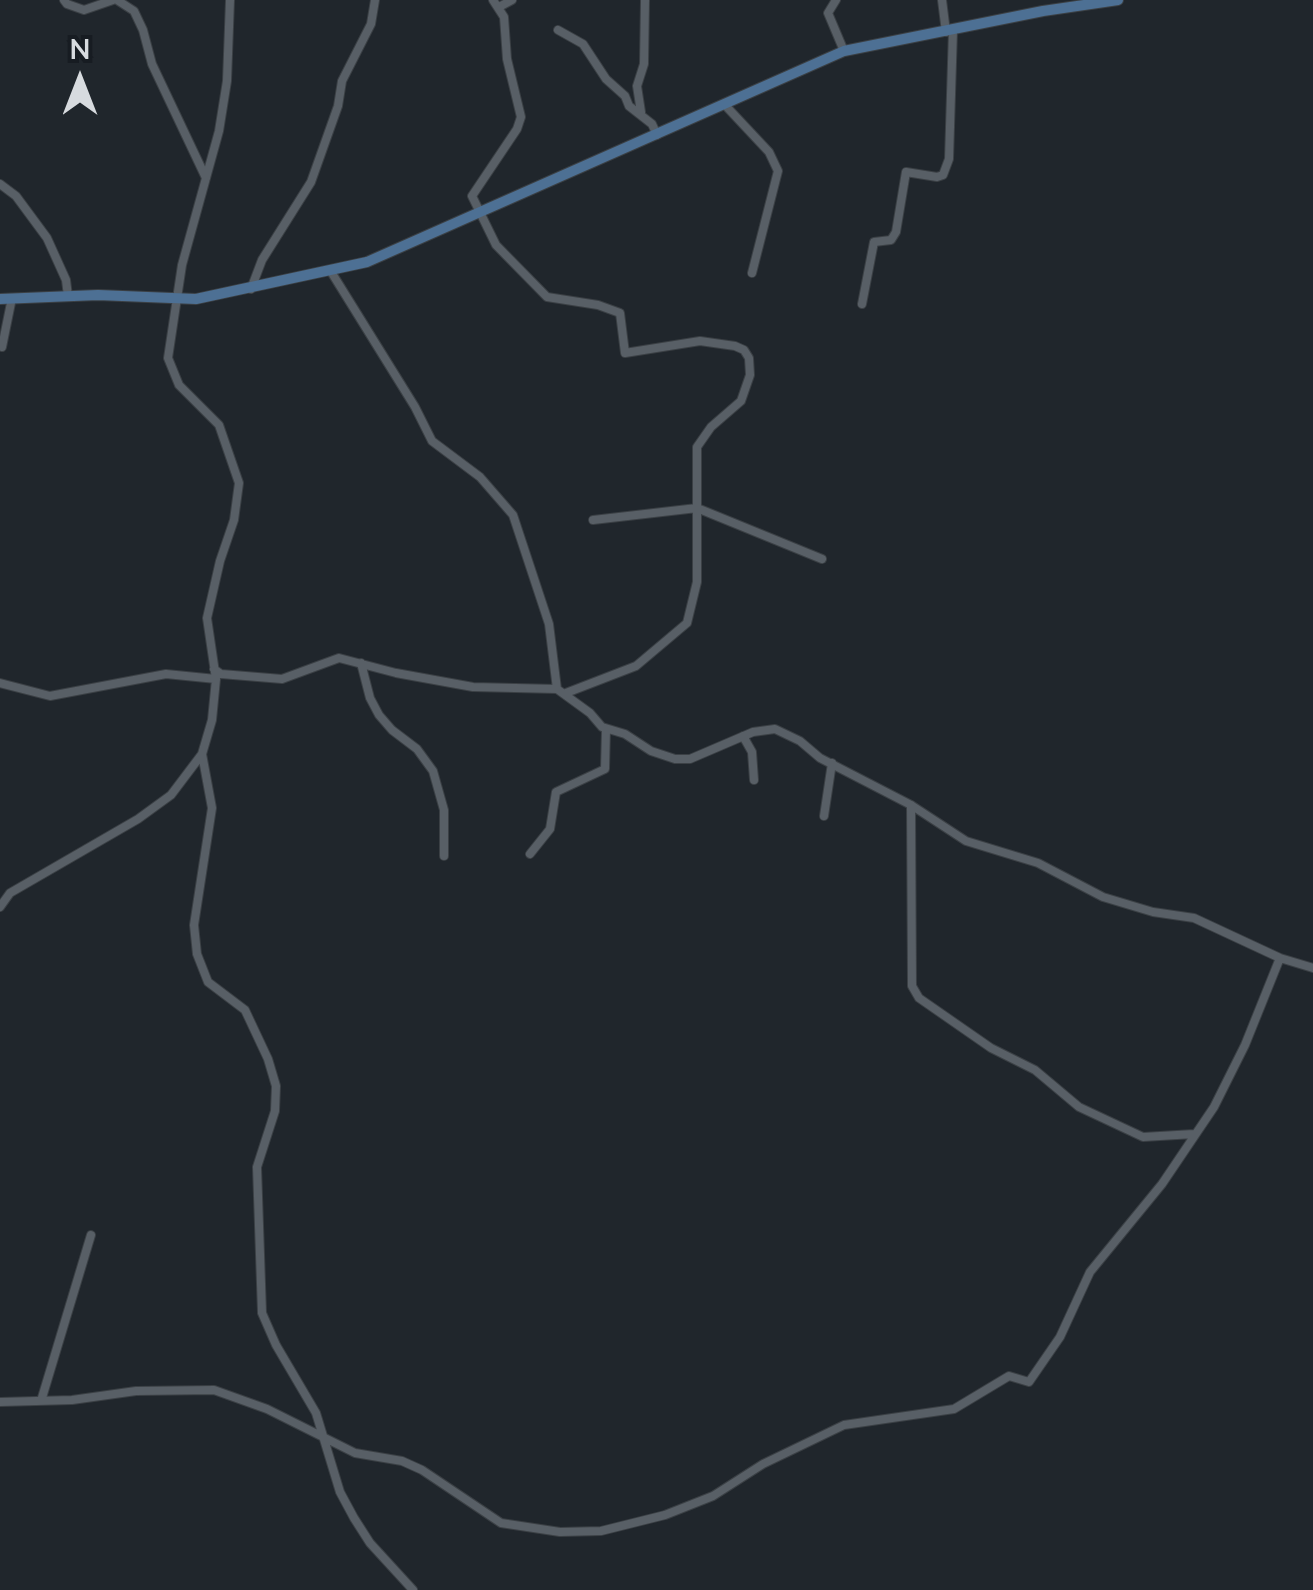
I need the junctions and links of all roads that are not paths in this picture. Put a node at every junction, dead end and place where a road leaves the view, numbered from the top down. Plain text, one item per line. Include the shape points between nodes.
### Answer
1 (64, 0) edge
2 (115, 0) edge
3 (230, 0) edge
4 (376, 0) edge
5 (512, 0) edge
6 (645, 0) edge
7 (836, 0) edge
8 (942, 0) edge
9 (1118, 0) edge
10 (496, 4) edge
11 (1044, 5) edge
12 (558, 30) dead end
13 (950, 31) junction
14 (844, 51) junction
15 (724, 104) junction
16 (641, 112) junction
17 (657, 136) junction
18 (206, 178) junction
19 (0, 184) edge
20 (478, 211) junction
21 (330, 270) junction
22 (752, 273) dead end
23 (251, 289) junction
24 (68, 296) junction
25 (6, 298) edge
26 (176, 299) junction
27 (862, 304) dead end
28 (2, 347) edge
29 (697, 508) junction
30 (593, 520) dead end
31 (822, 559) dead end
32 (361, 663) junction
33 (215, 674) junction
34 (0, 684) edge
35 (561, 691) junction
36 (606, 729) junction
37 (743, 736) junction
38 (202, 754) junction
39 (832, 763) junction
40 (754, 780) dead end
41 (912, 805) junction
42 (824, 816) dead end
43 (530, 854) dead end
44 (444, 856) dead end
45 (0, 907) edge
46 (1280, 958) junction
47 (1313, 968) edge
48 (1194, 1134) junction
49 (91, 1235) dead end
50 (40, 1401) junction
51 (0, 1402) edge
52 (321, 1436) junction
53 (412, 1590) edge

1 - 2 street via 84,10
2 - 18 street via 134,12
3 - 18 street via 228,81
4 - 23 street via 342,80 311,182
5 - 10 street
6 - 16 street
7 - 14 street via 828,13
8 - 13 street
9 - 11 main road
10 - 20 street via 521,117 473,193
11 - 13 main road
12 - 16 street via 583,44 606,80
13 - 14 main road
13 - 27 street via 949,159 938,177 906,172 896,232 874,242
14 - 15 main road
15 - 17 main road
15 - 22 street via 769,152 778,172
16 - 17 street
17 - 20 main road
18 - 26 street
19 - 24 street via 46,238
20 - 21 main road via 383,257
20 - 29 street via 496,245 539,293 620,313 625,353 700,341 744,350 746,390 698,447
21 - 23 main road
21 - 35 street via 432,441 480,477 513,515 549,624
23 - 26 main road
24 - 25 main road
24 - 26 main road
25 - 28 street
26 - 33 street via 172,373 219,425 239,482 207,618
29 - 30 street
29 - 31 street
29 - 35 street via 698,582 687,623 636,666
32 - 33 street via 332,659 282,679
32 - 35 street via 473,686
32 - 44 street via 379,715 433,771 444,810
33 - 34 street via 166,674 50,696
33 - 38 street
35 - 36 street
36 - 37 street via 684,759
36 - 43 street via 605,769 556,792 550,828
37 - 39 street via 775,729
37 - 40 street
38 - 45 street via 171,795 10,893
38 - 52 street via 212,808 194,925 196,954 208,982 244,1010 276,1086 269,1138 257,1167 260,1300
39 - 41 street
39 - 42 street
41 - 46 street via 970,842 1038,863 1103,897 1194,918
41 - 48 street via 912,986 919,998 1035,1070 1078,1108 1143,1137
46 - 47 street
46 - 48 street via 1245,1045
48 - 52 street via 1090,1272 1029,1382 1010,1376 954,1408 844,1425 722,1492 665,1515 601,1531 501,1523 422,1470
49 - 50 street
50 - 51 street
50 - 52 street via 214,1390
52 - 53 street via 354,1518

